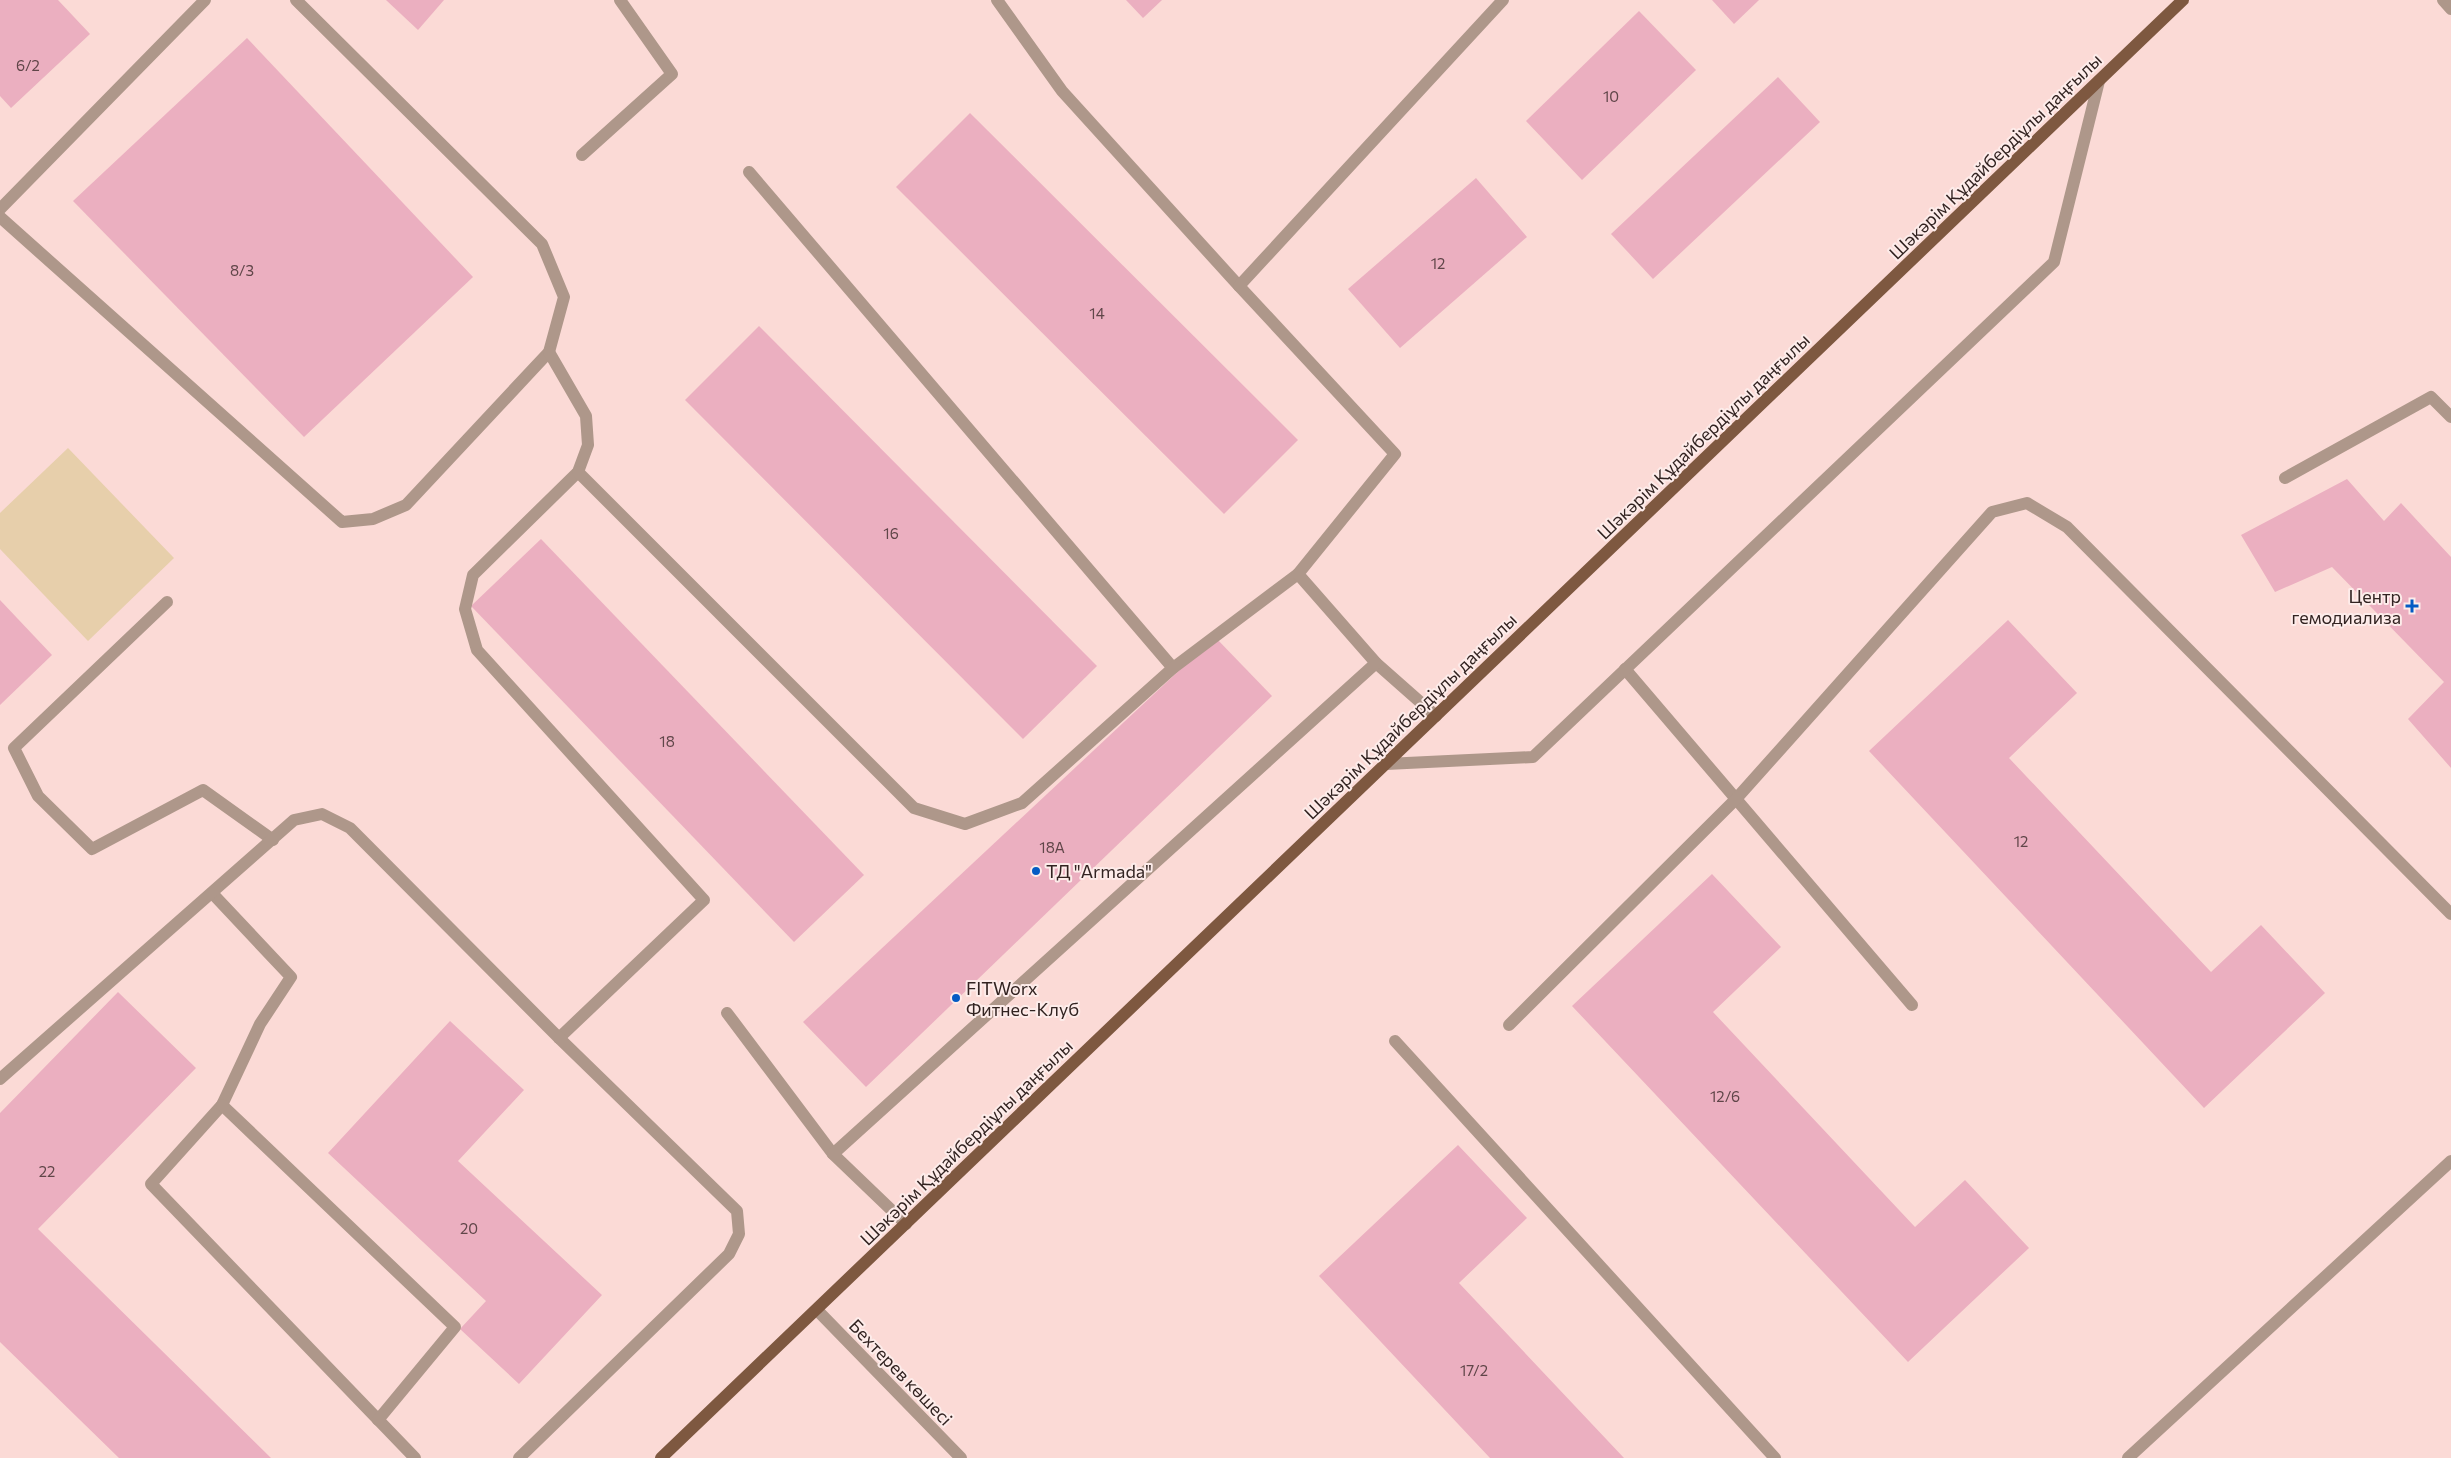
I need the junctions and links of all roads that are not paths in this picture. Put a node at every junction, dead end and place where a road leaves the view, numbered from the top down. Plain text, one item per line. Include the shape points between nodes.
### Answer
1 (204, 0) edge
2 (296, 0) edge
3 (620, 0) edge
4 (997, 0) edge
5 (1503, 0) edge
6 (2184, 0) edge
7 (2443, 0) edge
8 (2451, 9) edge
9 (2098, 81) junction
10 (582, 155) dead end
11 (749, 172) dead end
12 (0, 209) edge
13 (0, 217) edge
14 (1239, 286) junction
15 (550, 352) junction
16 (2451, 417) edge
17 (578, 472) junction
18 (2286, 478) dead end
19 (1298, 574) junction
20 (167, 602) dead end
21 (1376, 663) junction
22 (1172, 668) junction
23 (1625, 669) junction
24 (1436, 716) junction
25 (1386, 764) junction
26 (1736, 799) junction
27 (273, 840) junction
28 (212, 893) junction
29 (2451, 914) edge
30 (1912, 1005) dead end
31 (727, 1013) dead end
32 (1509, 1024) dead end
33 (559, 1038) junction
34 (1395, 1041) dead end
35 (0, 1078) edge
36 (222, 1106) junction
37 (833, 1154) junction
38 (2451, 1161) edge
39 (906, 1224) junction
40 (817, 1310) junction
41 (378, 1420) junction
42 (415, 1458) edge
43 (519, 1458) edge
44 (662, 1458) edge
45 (961, 1458) edge
46 (1775, 1458) edge
47 (2128, 1458) edge

1 - 12 street
2 - 15 street via 542,244 564,297
3 - 10 street via 672,74
4 - 14 street via 1062,91
5 - 14 street
6 - 9 main road, Шәкәрім Құдайбердіұлы даңғылы
7 - 8 street
9 - 23 street via 2054,262
9 - 24 main road, Шәкәрім Құдайбердіұлы даңғылы
11 - 22 street
13 - 15 street via 342,522 373,519 406,505
14 - 19 street via 1395,454
15 - 17 street via 586,416 588,445
16 - 18 street via 2431,397
17 - 22 street via 914,808 965,824 1022,802
17 - 33 street via 473,575 465,609 477,650 704,900
19 - 21 street
19 - 22 street
20 - 27 street via 14,748 38,796 92,849 203,790
21 - 24 street
21 - 37 street
23 - 25 street via 1533,757
23 - 26 street
24 - 25 main road, Шәкәрім Құдайбердіұлы даңғылы
25 - 39 main road, Шәкәрім Құдайбердіұлы даңғылы
26 - 29 street via 1992,512 2026,503 2066,527
26 - 30 street
26 - 32 street
27 - 28 street
27 - 33 street via 294,820 322,814 350,828
28 - 35 street
28 - 36 street via 291,977 260,1024
31 - 37 street
33 - 43 street via 737,1211 739,1234 729,1254
34 - 46 street
36 - 41 street via 151,1184
36 - 41 street via 456,1327
37 - 39 street
38 - 47 street
39 - 40 main road, Шәкәрім Құдайбердіұлы даңғылы
40 - 44 main road, Шәкәрім Құдайбердіұлы даңғылы
40 - 45 street, Бехтерев көшесі
41 - 42 street

